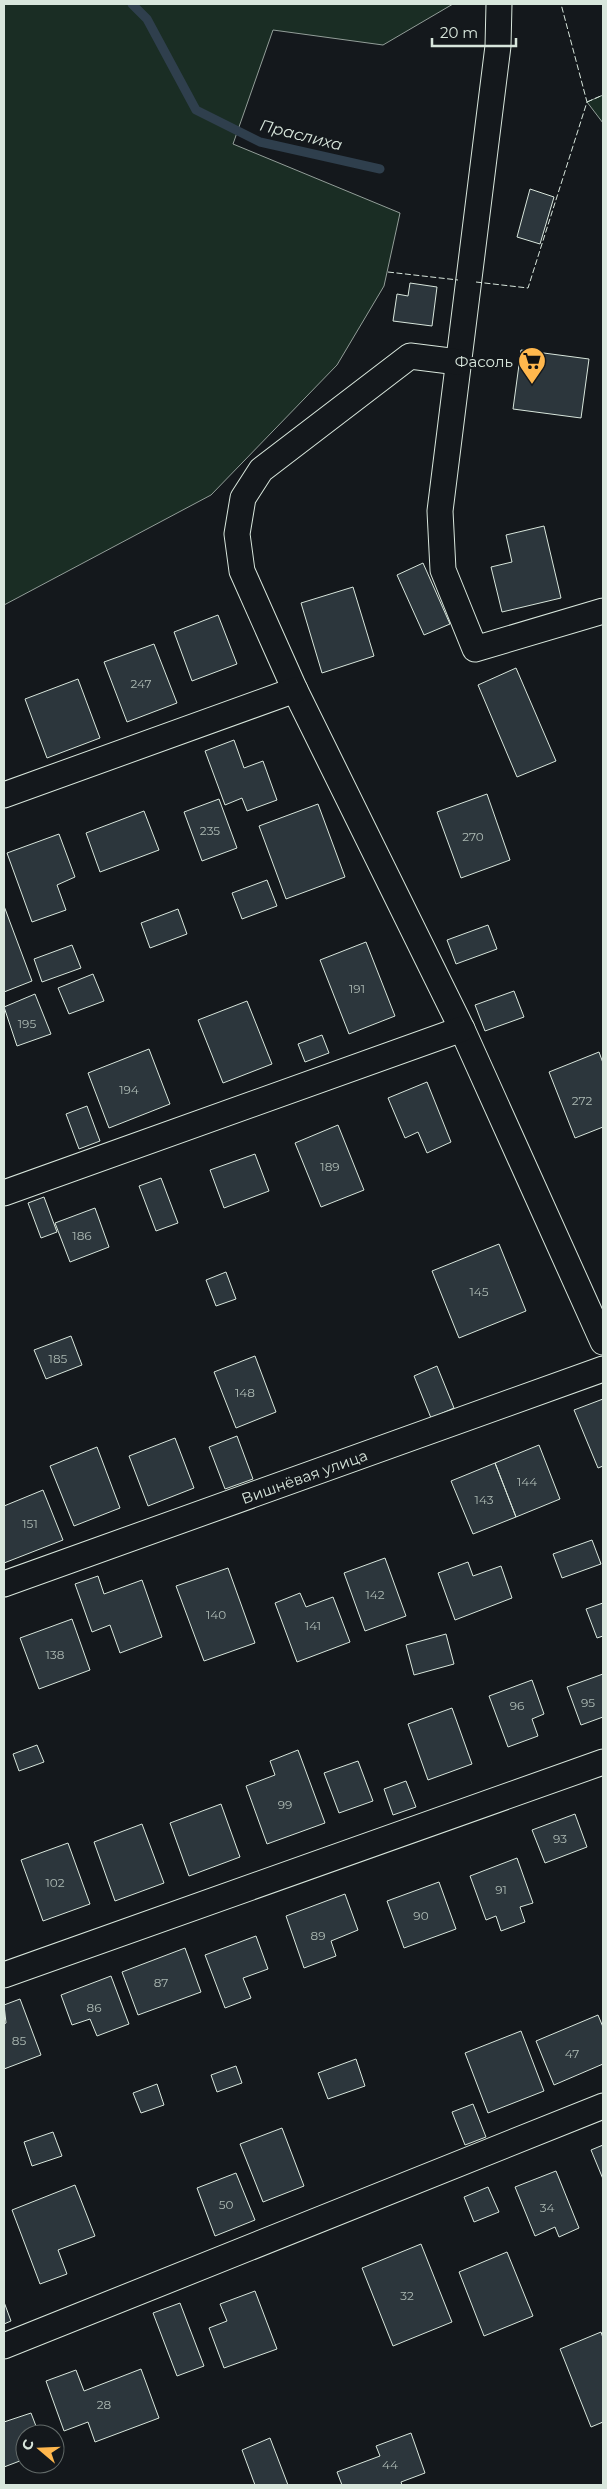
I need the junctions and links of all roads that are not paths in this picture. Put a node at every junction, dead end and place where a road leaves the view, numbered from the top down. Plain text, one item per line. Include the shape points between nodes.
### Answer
1 (499, 4) edge
2 (458, 362) junction
3 (603, 611) edge
4 (296, 690) junction
5 (4, 795) edge
6 (462, 1029) junction
7 (4, 1192) edge
8 (603, 1342) edge
9 (603, 1369) edge
10 (4, 1584) edge
11 (603, 1762) edge
12 (4, 1975) edge
13 (603, 2106) edge
14 (4, 2346) edge

1 - 2 street via 498,46
2 - 3 street via 440,511 443,570 475,649
2 - 4 street via 410,356 261,470 243,498 237,534 242,571
4 - 5 street
4 - 6 street
6 - 7 street
6 - 8 street
9 - 10 street, Вишнёвая улица
11 - 12 street
13 - 14 street

